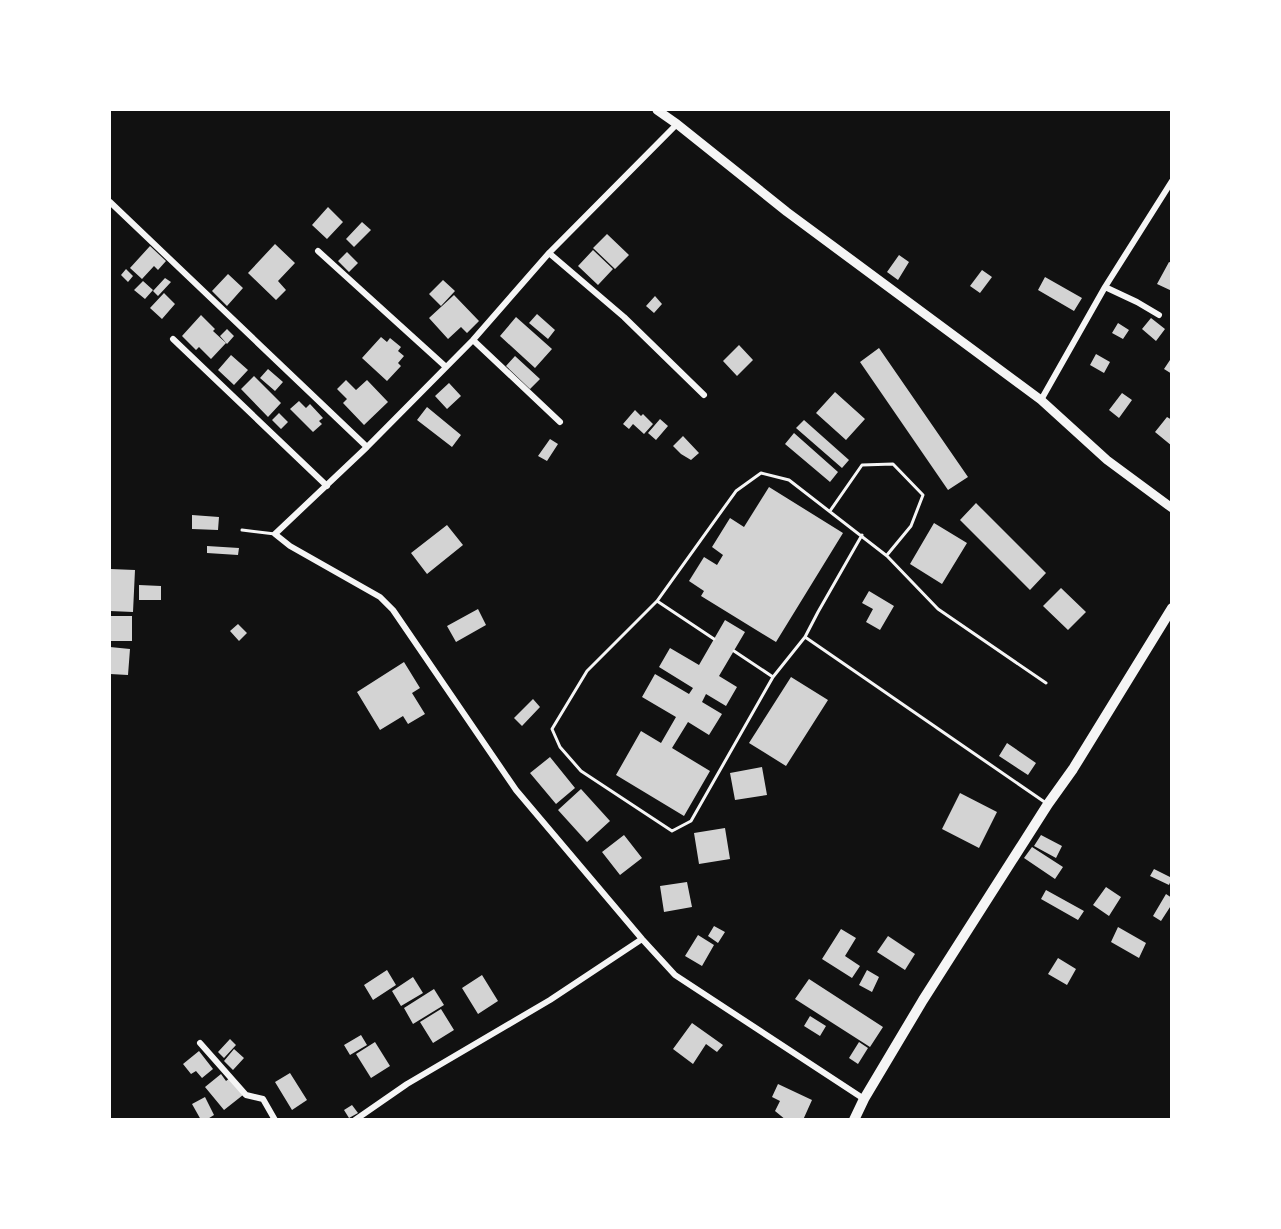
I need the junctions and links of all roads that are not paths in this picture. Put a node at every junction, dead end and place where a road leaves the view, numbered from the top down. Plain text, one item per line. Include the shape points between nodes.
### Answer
1 (657, 110) edge
2 (677, 124) junction
3 (1172, 181) edge
4 (110, 202) edge
5 (318, 251) dead end
6 (549, 253) junction
7 (1105, 287) junction
8 (1159, 315) dead end
9 (173, 339) dead end
10 (473, 340) junction
11 (446, 367) junction
12 (704, 395) dead end
13 (1041, 400) junction
14 (560, 422) dead end
15 (367, 447) junction
16 (327, 486) junction
17 (1172, 508) edge
18 (830, 511) junction
19 (242, 530) dead end
20 (275, 534) junction
21 (862, 535) junction
22 (887, 556) junction
23 (657, 602) junction
24 (1172, 608) edge
25 (805, 637) junction
26 (714, 639) dead end
27 (734, 651) dead end
28 (772, 677) junction
29 (1046, 683) dead end
30 (1048, 804) junction
31 (642, 939) junction
32 (200, 1043) dead end
33 (864, 1099) junction
34 (275, 1119) edge
35 (355, 1119) edge
36 (854, 1119) edge

1 - 2 main road
2 - 6 street
2 - 13 main road via 787,212
3 - 7 street
4 - 15 street
5 - 11 street
6 - 10 street
6 - 12 street via 624,316
7 - 8 street
7 - 13 street
9 - 16 street
10 - 11 street
10 - 14 street
11 - 15 street
13 - 17 main road via 1107,460
15 - 16 street
16 - 20 street
18 - 21 lane
18 - 22 lane via 862,465 894,464 923,495 911,526
18 - 23 lane via 789,480 761,473 736,491
19 - 20 lane
20 - 31 street via 380,597 393,610 516,790
21 - 22 lane
21 - 25 lane
22 - 29 lane via 938,609
23 - 26 lane
23 - 28 lane via 587,671 552,729 581,771 672,831 691,821
24 - 30 main road
25 - 28 lane
25 - 30 lane
27 - 28 lane
30 - 33 main road via 922,1000
31 - 33 street via 675,975
31 - 35 street
32 - 34 street via 246,1095 263,1099
33 - 36 main road

